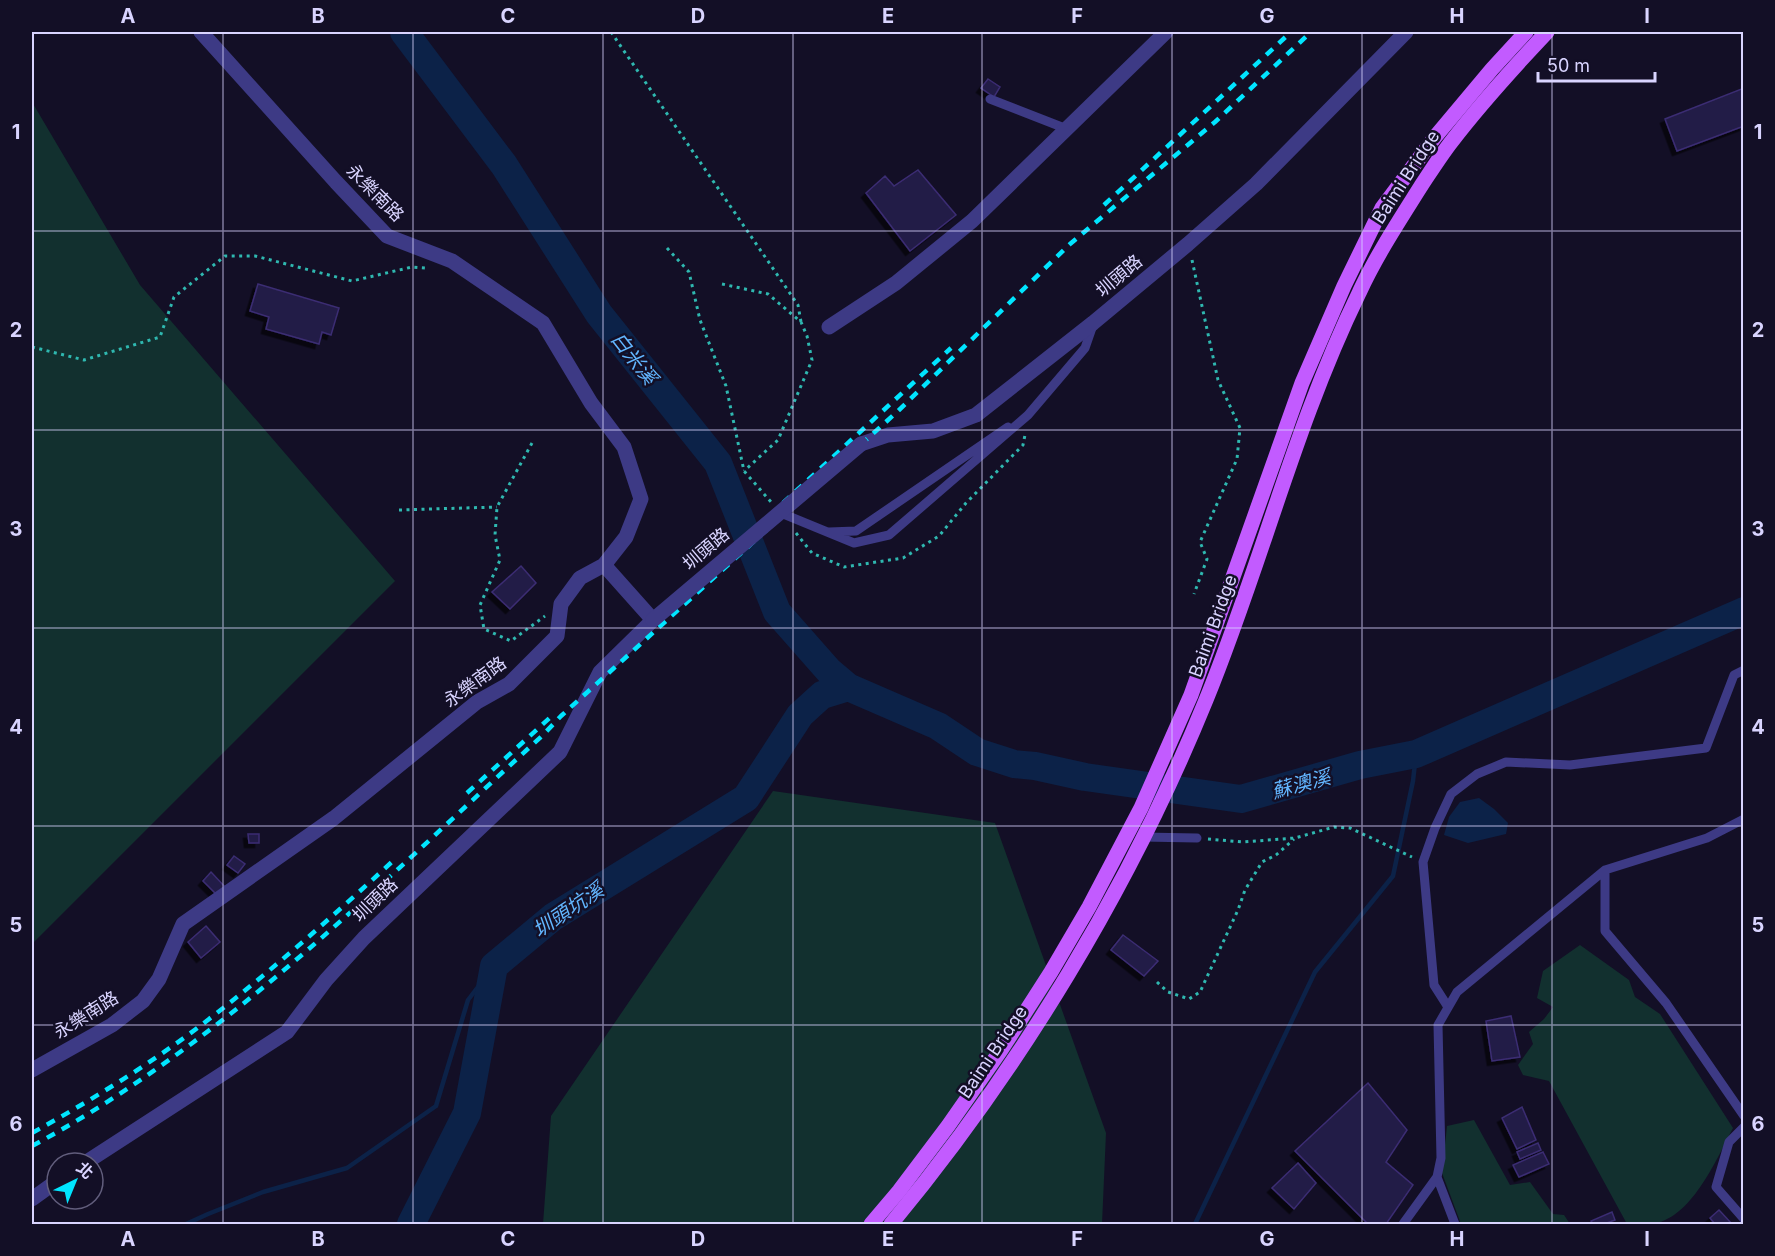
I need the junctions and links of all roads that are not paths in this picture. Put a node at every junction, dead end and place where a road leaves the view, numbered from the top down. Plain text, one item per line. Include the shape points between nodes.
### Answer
1 (201, 32) edge
2 (1166, 32) edge
3 (1406, 32) edge
4 (1526, 32) edge
5 (1547, 32) edge
6 (990, 99) dead end
7 (1067, 129) junction
8 (1094, 323) junction
9 (829, 327) dead end
10 (1028, 415) junction
11 (781, 513) dead end
12 (825, 532) junction
13 (604, 565) junction
14 (653, 620) junction
15 (1743, 670) edge
16 (1743, 819) edge
17 (1129, 830) junction
18 (1144, 837) junction
19 (1197, 838) road end
20 (1605, 870) junction
21 (1448, 1008) junction
22 (32, 1070) edge
23 (1743, 1116) edge
24 (1743, 1127) edge
25 (104, 1151) edge
26 (1437, 1177) junction
27 (45, 1188) edge
28 (32, 1199) edge
29 (1743, 1219) edge
30 (871, 1224) edge
31 (891, 1224) edge
32 (1403, 1224) edge
33 (1455, 1224) edge

1 - 13 street, 永樂南路 via 387,236 452,261 543,323 591,403 624,447 641,499 626,537
2 - 7 street
3 - 8 street, 圳頭路 via 1256,184
4 - 17 main road, Baimi Bridge via 1435,137 1382,208 1302,383 1191,695
5 - 18 main road, Baimi Bridge, bridge via 1450,143 1359,292 1317,389 1206,701
6 - 7 lane
7 - 9 street via 972,221 896,283
8 - 10 lane via 1085,348
8 - 14 street, 圳頭路, bridge via 976,415 933,431 888,435 861,444
10 - 12 lane via 856,531
10 - 12 lane via 889,535 854,543
11 - 12 lane
13 - 14 street
13 - 22 street, 永樂南路 via 580,578 561,604 557,636 509,684 477,702 334,818 183,924 159,979 143,1001 112,1025
14 - 25 street, 圳頭路 via 600,672 560,752 364,938 287,1032
15 - 21 lane via 1734,675 1706,748 1570,765 1506,762 1477,774 1451,794 1423,862 1434,985
16 - 20 lane via 1707,838
17 - 18 lane
17 - 30 main road, Baimi Bridge via 1051,972 1001,1050
18 - 19 lane
18 - 31 main road, Baimi Bridge, bridge via 1045,1010 932,1175
20 - 21 lane via 1457,992
20 - 23 lane via 1605,931 1666,1003
21 - 26 lane via 1438,1024 1441,1158
24 - 29 lane via 1729,1142 1716,1187
26 - 32 lane
26 - 33 lane
27 - 28 street

